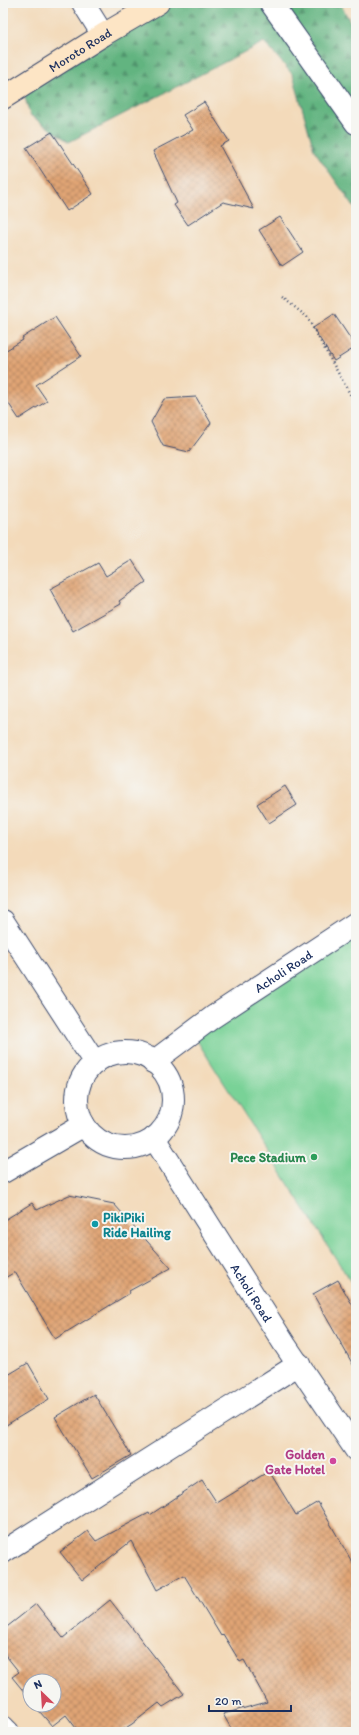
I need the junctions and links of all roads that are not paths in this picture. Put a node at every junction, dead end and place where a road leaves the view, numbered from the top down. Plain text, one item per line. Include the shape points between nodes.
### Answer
1 (83, 3) edge
2 (158, 3) edge
3 (271, 3) edge
4 (103, 34) junction
5 (3, 98) edge
6 (356, 123) edge
7 (3, 920) edge
8 (356, 923) edge
9 (153, 1062) junction
10 (95, 1063) junction
11 (84, 1125) junction
12 (154, 1138) junction
13 (3, 1172) edge
14 (299, 1364) junction
15 (355, 1448) edge
16 (3, 1552) edge
17 (3, 1727) edge
18 (8, 1732) edge

1 - 4 street
2 - 4 main road, Moroto Road
3 - 6 street
4 - 5 main road, Moroto Road
7 - 10 street
8 - 9 street, Acholi Road via 213,1017
9 - 10 street via 142,1056 118,1053
9 - 12 street via 169,1082 172,1094 169,1118
10 - 11 street via 87,1071 77,1092 78,1109
11 - 12 street via 92,1136 116,1147 130,1148
11 - 13 street
12 - 14 street, Acholi Road
14 - 15 street, Acholi Road
14 - 16 street
17 - 18 street

